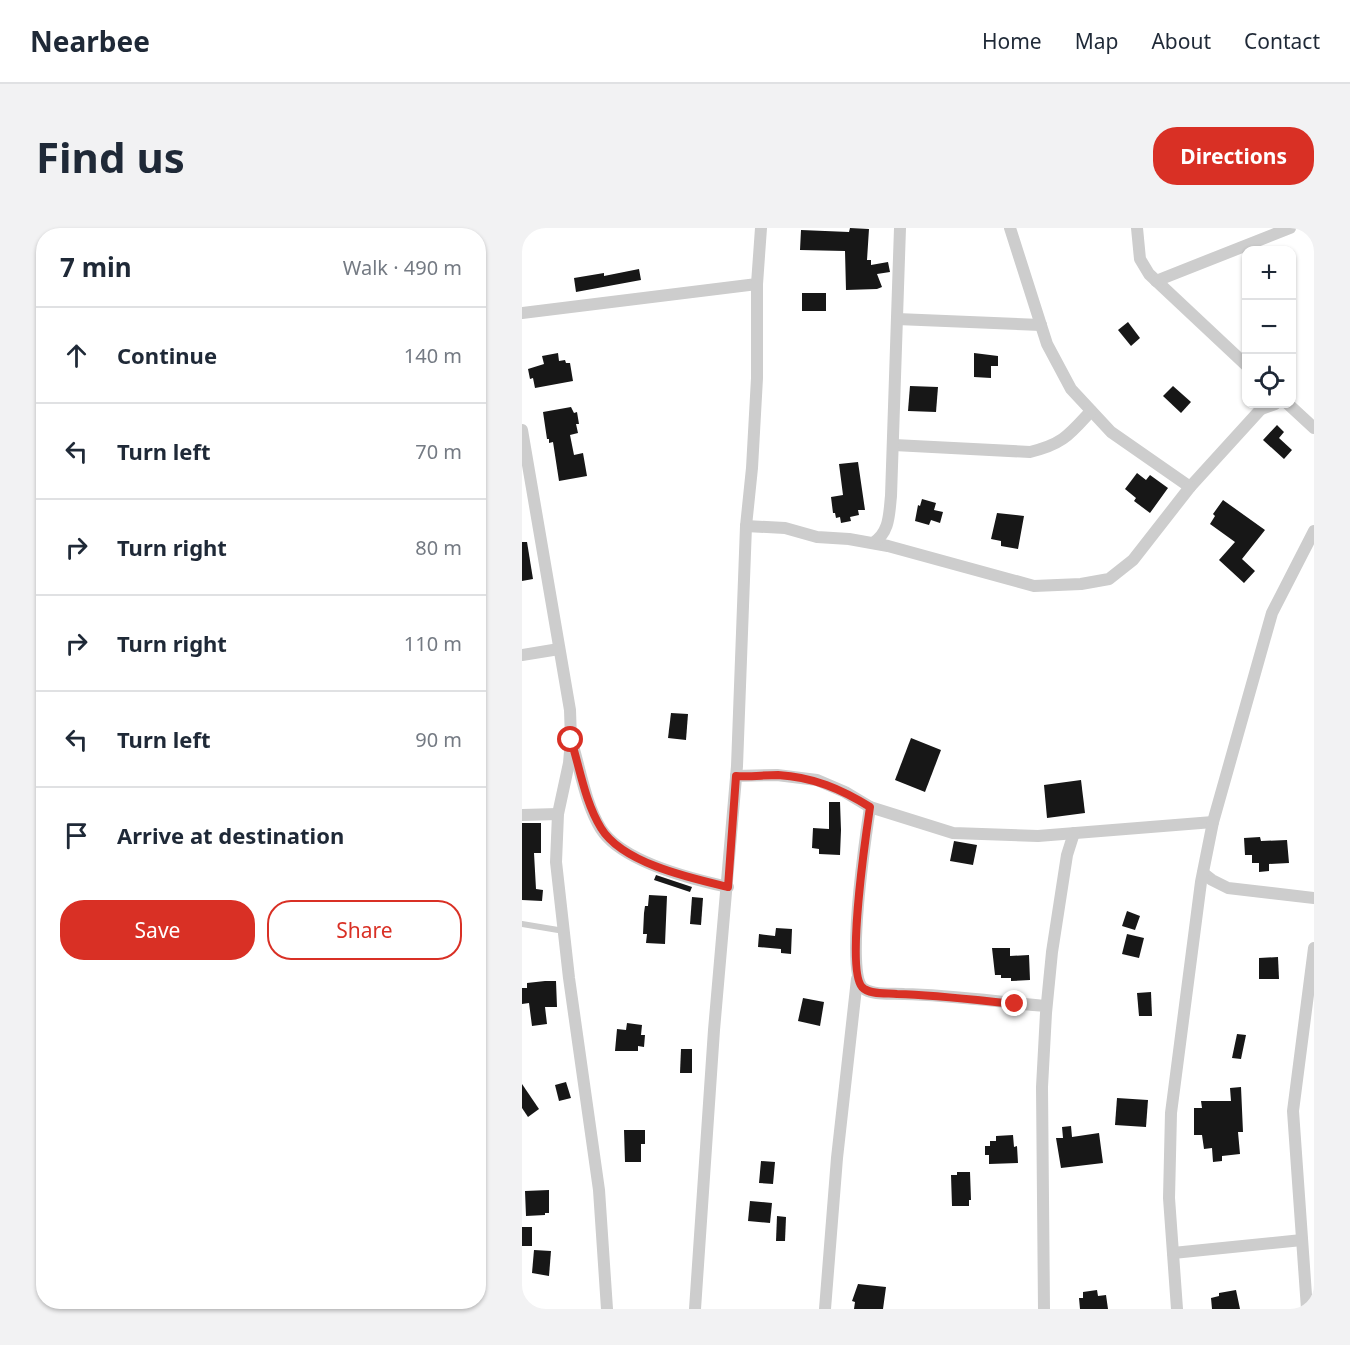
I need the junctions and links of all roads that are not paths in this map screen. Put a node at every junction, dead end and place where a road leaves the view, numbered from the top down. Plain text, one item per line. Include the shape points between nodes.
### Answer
1 (761, 228) edge
2 (900, 228) edge
3 (1010, 228) edge
4 (1137, 228) edge
5 (1290, 228) edge
6 (1156, 281) junction
7 (757, 284) junction
8 (522, 313) edge
9 (897, 319) junction
10 (1041, 325) junction
11 (1242, 361) edge
12 (1259, 408) edge
13 (1292, 408) edge
14 (1091, 411) junction
15 (1314, 428) edge
16 (522, 430) edge
17 (894, 445) junction
18 (530, 474) junction
19 (1190, 487) junction
20 (522, 489) edge
21 (528, 503) edge
22 (888, 520) junction
23 (746, 526) junction
24 (1314, 531) edge
25 (873, 543) junction
26 (904, 550) junction
27 (559, 649) junction
28 (522, 655) edge
29 (571, 740) junction
30 (736, 776) junction
31 (870, 807) junction
32 (558, 814) junction
33 (522, 816) edge
34 (1213, 822) junction
35 (1074, 833) junction
36 (1203, 873) junction
37 (728, 887) junction
38 (1314, 898) edge
39 (522, 924) edge
40 (564, 932) junction
41 (1314, 948) edge
42 (857, 979) junction
43 (1046, 1006) junction
44 (1302, 1240) junction
45 (1173, 1253) junction
46 (607, 1309) edge
47 (694, 1309) edge
48 (825, 1309) edge
49 (1044, 1309) edge
50 (1177, 1309) edge
51 (1307, 1309) edge

1 - 7 street
2 - 9 street
3 - 10 street
4 - 6 street via 1140,259
5 - 6 street
6 - 11 street
7 - 8 street
7 - 23 street via 757,378
9 - 10 street
9 - 17 street
10 - 14 street via 1071,389
12 - 19 street
13 - 15 street
14 - 17 street via 1065,439 1030,452
14 - 19 street via 1111,432
16 - 18 street
17 - 22 street
18 - 20 street
18 - 21 street
19 - 26 street via 1133,560 1109,579 1034,586
21 - 27 street
22 - 25 street via 881,538
22 - 26 street via 892,538
23 - 25 street via 785,528 817,537
23 - 30 street
24 - 34 street via 1272,613
25 - 26 street
27 - 28 street
27 - 29 street
29 - 32 street
29 - 37 street via 595,817 610,840 659,867
30 - 31 street via 777,775 817,780
30 - 37 street
31 - 35 street via 954,833
31 - 42 street via 857,925
32 - 33 street
32 - 40 street via 556,862
34 - 35 street
34 - 36 street
35 - 43 street via 1067,855
36 - 38 street via 1228,888
36 - 45 street via 1171,1113 1169,1198
37 - 47 street
39 - 40 lane
40 - 46 street via 599,1190
41 - 44 street via 1293,1111
42 - 43 street via 870,992
42 - 48 street
43 - 49 street via 1042,1087
44 - 45 street
44 - 51 street
45 - 50 street

